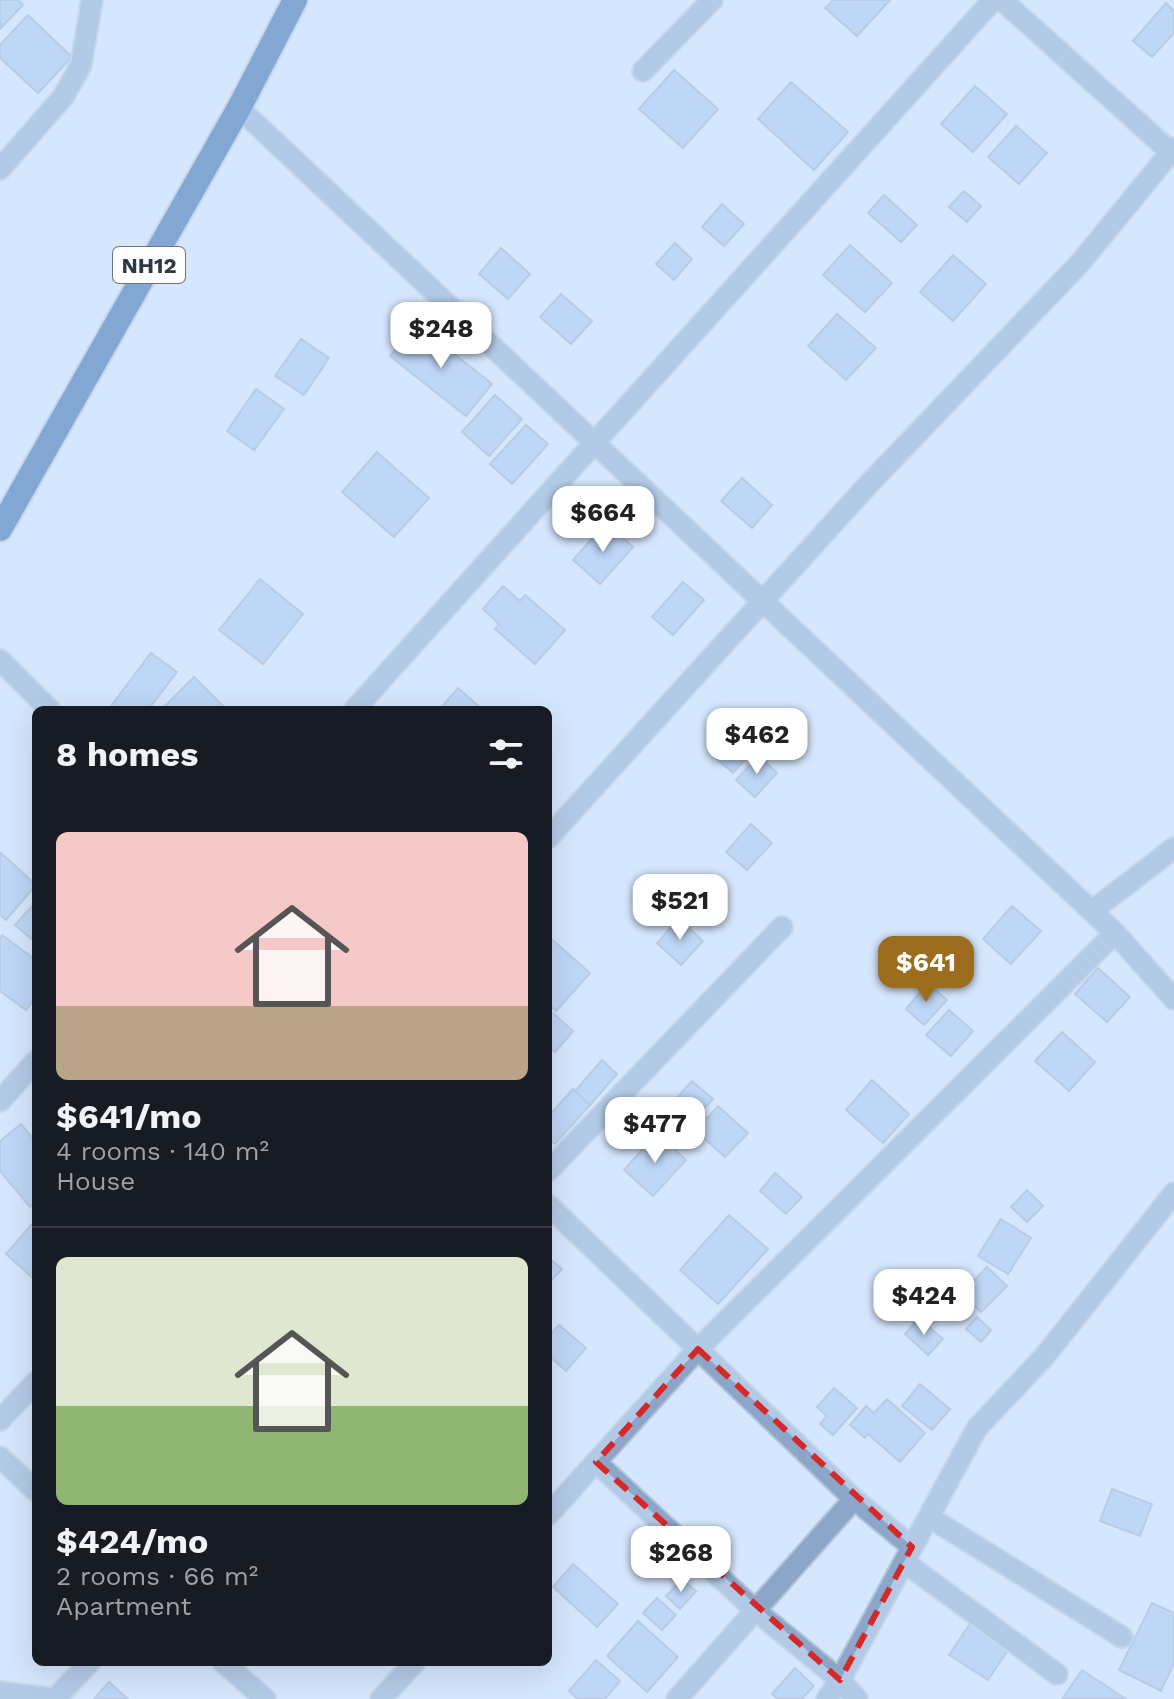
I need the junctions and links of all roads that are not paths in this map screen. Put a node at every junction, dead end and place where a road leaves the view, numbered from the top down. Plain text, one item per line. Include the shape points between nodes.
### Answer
1 (92, 0) edge
2 (295, 0) edge
3 (712, 0) edge
4 (993, 0) edge
5 (1002, 0) edge
6 (643, 71) dead end
7 (239, 108) junction
8 (1173, 152) edge
9 (0, 169) edge
10 (596, 443) junction
11 (0, 529) edge
12 (763, 601) junction
13 (0, 660) edge
14 (46, 706) edge
15 (358, 706) edge
16 (552, 834) edge
17 (1174, 848) edge
18 (1092, 911) junction
19 (782, 927) dead end
20 (1115, 933) junction
21 (1174, 999) edge
22 (32, 1065) edge
23 (0, 1101) edge
24 (552, 1167) edge
25 (1174, 1193) edge
26 (552, 1209) edge
27 (698, 1349) junction
28 (32, 1386) edge
29 (0, 1420) edge
30 (0, 1457) edge
31 (596, 1462) junction
32 (32, 1487) edge
33 (854, 1499) junction
34 (552, 1511) edge
35 (929, 1517) junction
36 (908, 1554) junction
37 (756, 1611) junction
38 (1122, 1637) dead end
39 (86, 1666) edge
40 (228, 1666) edge
41 (411, 1666) edge
42 (1057, 1674) dead end
43 (840, 1680) junction
44 (0, 1692) edge
45 (265, 1699) edge
46 (381, 1699) edge
47 (677, 1699) edge
48 (827, 1699) edge
49 (857, 1699) edge

1 - 9 street via 81,65 63,97
2 - 7 highway, NH12
3 - 6 street
4 - 10 street
5 - 8 street
7 - 10 street
7 - 11 highway, NH12
8 - 12 street via 1080,263
10 - 12 street
10 - 15 street
12 - 16 street
12 - 18 street
13 - 14 street
17 - 18 street
18 - 20 street
19 - 24 street
20 - 21 street
20 - 27 street
22 - 23 street
25 - 35 street via 1044,1357 977,1428
26 - 27 street
27 - 31 street
27 - 33 street
28 - 29 street
30 - 32 street
31 - 34 street
31 - 37 street
33 - 36 street
33 - 37 street
35 - 36 street
35 - 38 street
36 - 42 street
36 - 43 street
37 - 43 street
37 - 47 street
39 - 44 street via 55,1699
40 - 45 street
41 - 46 street
43 - 48 street
43 - 49 street

